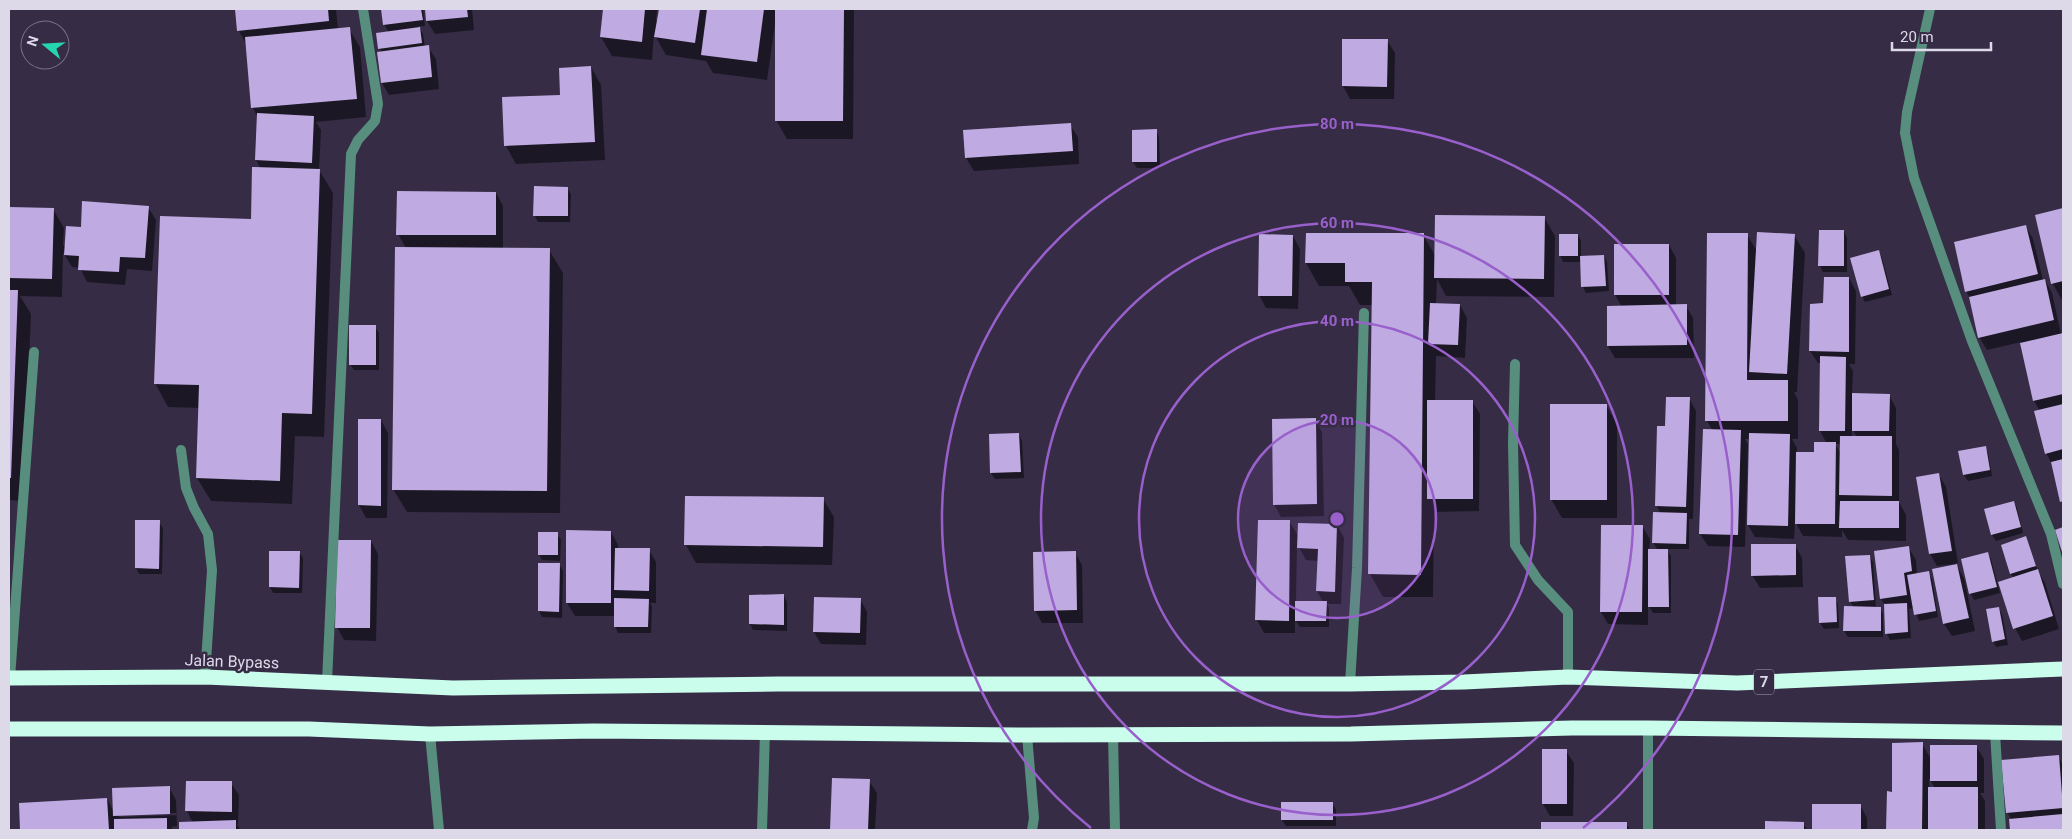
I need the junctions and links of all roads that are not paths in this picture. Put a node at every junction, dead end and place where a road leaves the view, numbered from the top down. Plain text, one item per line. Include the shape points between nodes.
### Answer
1 (363, 9) edge
2 (1930, 9) edge
3 (1364, 314) dead end
4 (34, 352) dead end
5 (1515, 364) dead end
6 (181, 450) dead end
7 (2063, 584) edge
8 (2063, 669) edge
9 (205, 677) junction
10 (1568, 677) junction
11 (10, 678) edge
12 (327, 682) junction
13 (1350, 684) junction
14 (1648, 728) junction
15 (9, 729) edge
16 (765, 732) junction
17 (1995, 733) junction
18 (2063, 733) edge
19 (430, 734) junction
20 (1027, 734) junction
21 (1112, 735) junction
22 (440, 830) edge
23 (762, 830) edge
24 (1032, 830) edge
25 (1115, 830) edge
26 (1648, 830) edge
27 (2001, 830) edge

1 - 12 street via 378,104 375,121 358,140 351,154
2 - 7 street via 1905,133 1914,178 1972,341 2051,534
3 - 13 street via 1357,568
4 - 11 street
5 - 10 street via 1515,545 1538,580 1568,612
6 - 9 street via 186,488 208,534 212,570
8 - 10 highway, 7 via 1737,683
9 - 11 highway, Jalan Bypass
9 - 12 highway, Jalan Bypass
10 - 13 highway, Jalan Bypass / 7
12 - 13 highway, Jalan Bypass via 454,688 778,684
14 - 17 highway
14 - 21 highway
14 - 26 street
15 - 19 highway via 309,729
16 - 19 highway
16 - 20 highway
16 - 23 street
17 - 18 highway
17 - 27 street
19 - 22 street
20 - 21 highway
20 - 24 street via 1034,818
21 - 25 street

